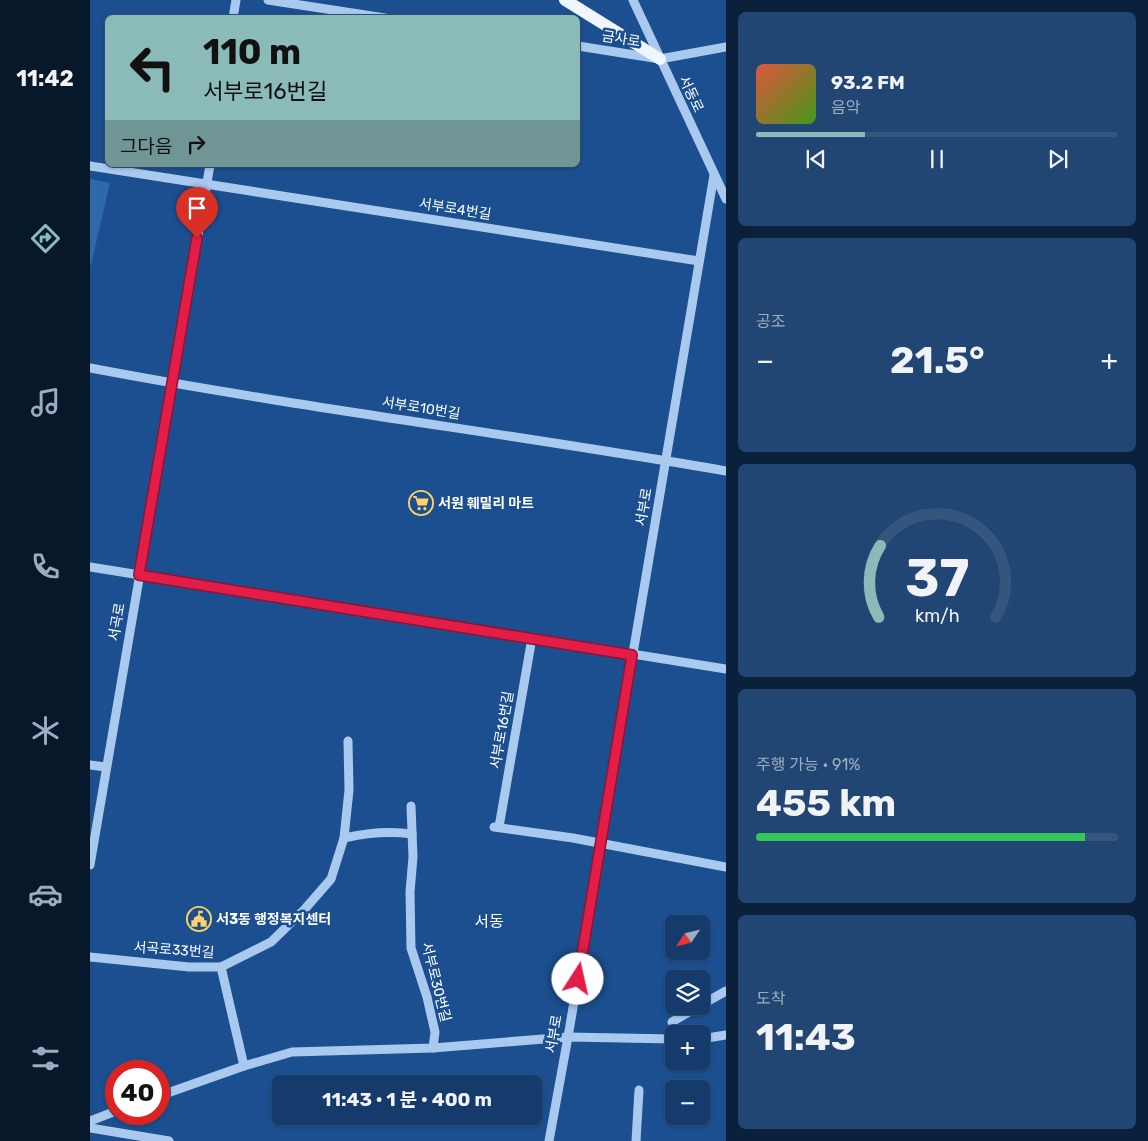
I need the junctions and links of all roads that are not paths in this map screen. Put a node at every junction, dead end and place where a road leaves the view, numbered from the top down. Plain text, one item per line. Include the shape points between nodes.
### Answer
1 (236, 0) edge
2 (268, 0) edge
3 (564, 0) edge
4 (632, 0) edge
5 (234, 15) edge
6 (366, 15) edge
7 (580, 46) edge
8 (726, 48) edge
9 (660, 58) junction
10 (90, 166) edge
11 (210, 167) edge
12 (714, 175) junction
13 (207, 184) junction
14 (726, 199) edge
15 (699, 261) junction
16 (90, 368) edge
17 (172, 384) junction
18 (666, 460) junction
19 (726, 471) edge
20 (90, 567) edge
21 (139, 575) junction
22 (532, 638) junction
23 (632, 655) junction
24 (726, 669) edge
25 (348, 741) dead end
26 (90, 765) edge
27 (106, 767) junction
28 (411, 806) dead end
29 (412, 834) junction
30 (344, 838) junction
31 (600, 844) junction
32 (90, 865) edge
33 (726, 867) edge
34 (90, 957) edge
35 (221, 967) junction
36 (726, 991) edge
37 (710, 1000) edge
38 (684, 1015) edge
39 (672, 1022) dead end
40 (726, 1035) edge
41 (568, 1037) junction
42 (710, 1038) edge
43 (665, 1039) edge
44 (433, 1048) junction
45 (244, 1066) junction
46 (639, 1090) dead end
47 (170, 1092) edge
48 (105, 1116) edge
49 (90, 1121) edge
50 (90, 1128) edge
51 (169, 1141) edge
52 (549, 1141) edge
53 (636, 1141) edge

1 - 5 street
2 - 6 street
3 - 9 main road
4 - 9 street, 서동로
7 - 9 street, 금사로
8 - 9 street, 금사로
9 - 12 street, 서동로
10 - 13 street, 서부로4번길
11 - 13 street, 서곡로
12 - 14 street, 서동로
12 - 15 street, 서부로
13 - 15 street, 서부로4번길
13 - 17 street, 서곡로
15 - 18 street, 서부로
16 - 17 street
17 - 18 street, 서부로10번길
17 - 21 street, 서곡로
18 - 19 street
18 - 23 street, 서부로
20 - 21 street
21 - 22 street
21 - 27 street, 서곡로
22 - 23 street
22 - 31 street, 서부로16번길 via 497,827
23 - 24 street
23 - 31 street, 서부로
25 - 30 street, 서곡로33번길 via 349,790
26 - 27 street
27 - 32 street, 서곡로
28 - 29 street
29 - 30 street
29 - 44 street, 서부로30번길 via 411,948 435,1032
30 - 35 street, 서곡로33번길 via 331,880 304,910 272,942
31 - 33 street
31 - 41 street, 서부로
34 - 35 street, 서곡로33번길
35 - 45 street
36 - 37 street
38 - 39 street
40 - 42 street
41 - 43 street
41 - 44 street
41 - 52 street, 서부로
44 - 45 street via 292,1052
45 - 47 street
46 - 53 street
48 - 49 street
50 - 51 street

